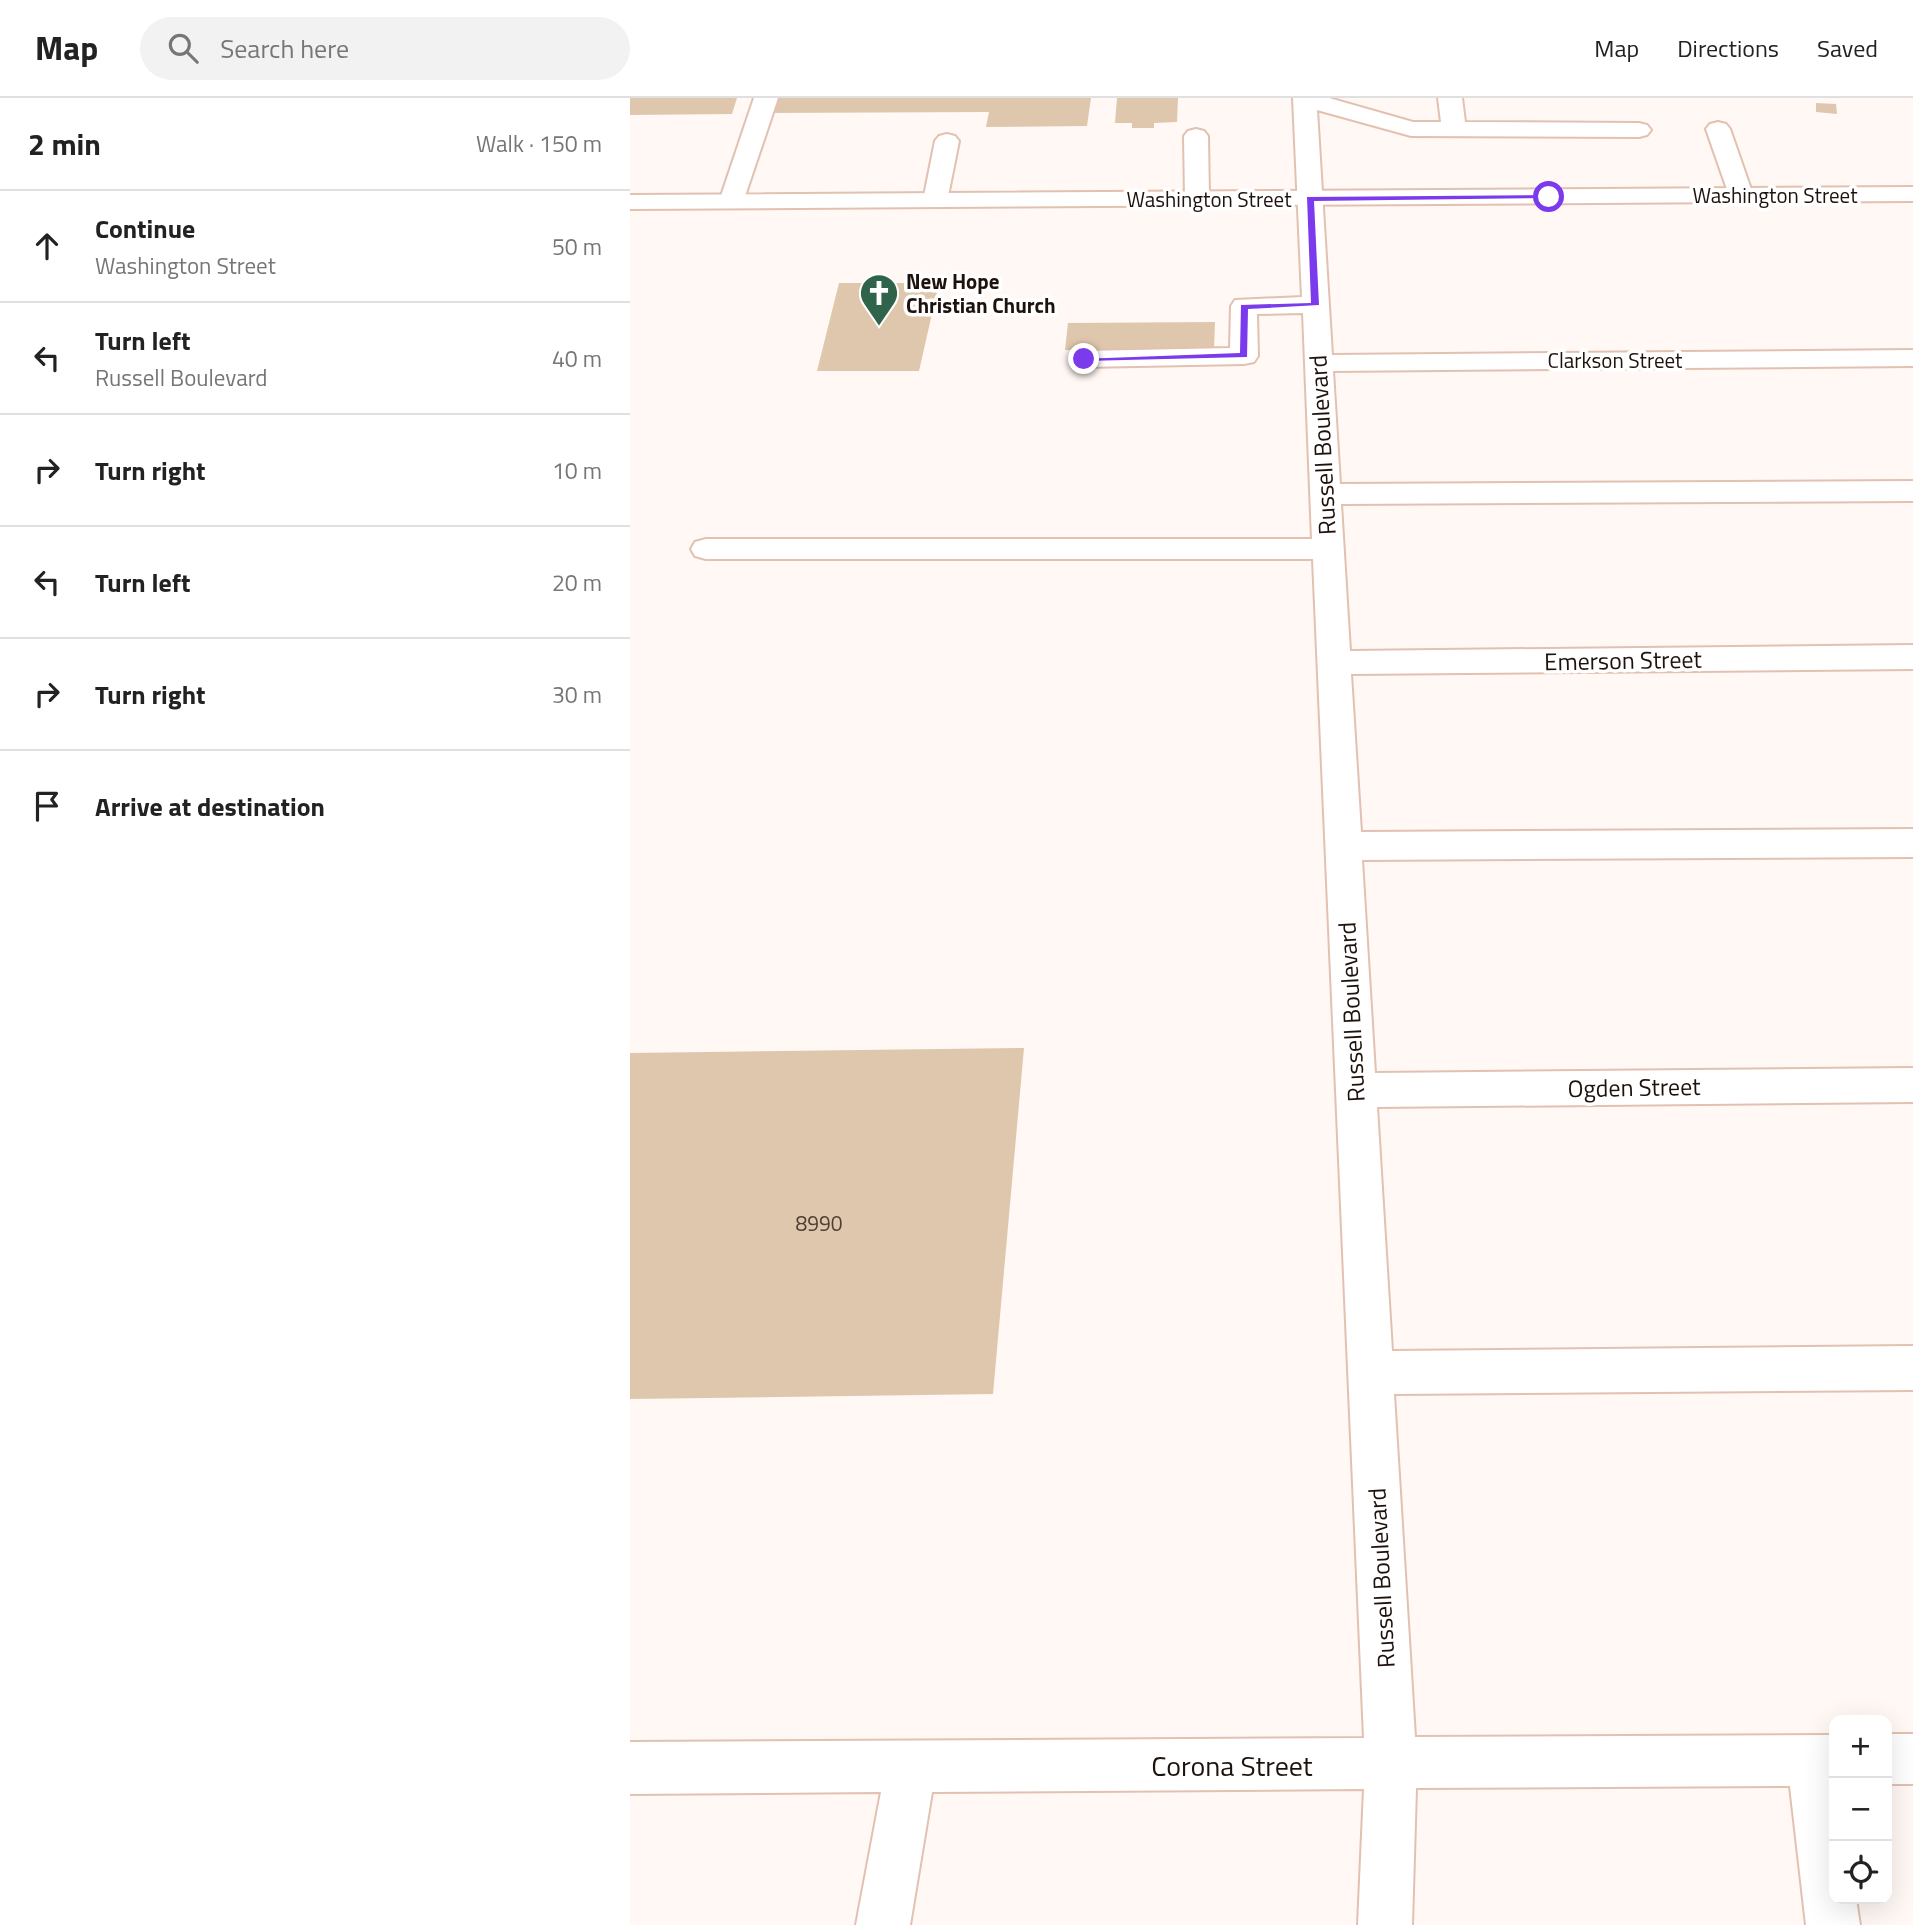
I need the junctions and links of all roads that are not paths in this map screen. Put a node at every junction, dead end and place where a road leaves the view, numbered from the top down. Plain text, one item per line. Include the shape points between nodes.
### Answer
1 (766, 98) edge
2 (1450, 98) edge
3 (1305, 99) edge
4 (1718, 129) dead end
5 (1454, 130) junction
6 (1639, 130) dead end
7 (1196, 136) dead end
8 (947, 141) dead end
9 (1913, 194) edge
10 (1741, 195) junction
11 (1310, 199) junction
12 (1197, 200) junction
13 (935, 201) junction
14 (630, 202) edge
15 (732, 202) junction
16 (1315, 305) junction
17 (1913, 358) edge
18 (1084, 359) dead end
19 (1318, 363) junction
20 (1913, 491) edge
21 (1325, 495) junction
22 (706, 549) dead end
23 (1327, 549) junction
24 (1913, 657) edge
25 (1333, 663) junction
26 (1913, 843) edge
27 (1342, 846) junction
28 (1913, 1085) edge
29 (1355, 1090) junction
30 (1913, 1368) edge
31 (1370, 1373) junction
32 (1892, 1759) edge
33 (1913, 1759) edge
34 (1823, 1760) edge
35 (1391, 1764) junction
36 (911, 1766) junction
37 (630, 1768) edge
38 (883, 1925) edge
39 (1385, 1925) edge
40 (1833, 1925) edge

1 - 15 street
2 - 5 street
3 - 5 street via 1411,129
3 - 11 street, Russell Boulevard
4 - 10 street
5 - 6 street
7 - 12 street
8 - 13 street
9 - 10 street, Washington Street
10 - 11 street, Washington Street
11 - 12 street, Washington Street
11 - 16 street, Russell Boulevard
12 - 13 street, Washington Street
13 - 15 street, Washington Street
14 - 15 street, Washington Street
16 - 18 street via 1244,306 1244,356
16 - 19 street, Russell Boulevard
17 - 19 street, Clarkson Street
19 - 21 street, Russell Boulevard
20 - 21 street
21 - 23 street, Russell Boulevard
22 - 23 street
23 - 25 street, Russell Boulevard
24 - 25 street, Emerson Street
25 - 27 street, Russell Boulevard
26 - 27 street
27 - 29 street, Russell Boulevard
28 - 29 street, Ogden Street
29 - 31 street, Russell Boulevard
30 - 31 street
31 - 35 street, Russell Boulevard
32 - 33 street
34 - 35 street, Corona Street
34 - 40 street
35 - 36 street, Corona Street
35 - 39 street, Russell Boulevard
36 - 37 street, Corona Street
36 - 38 street

